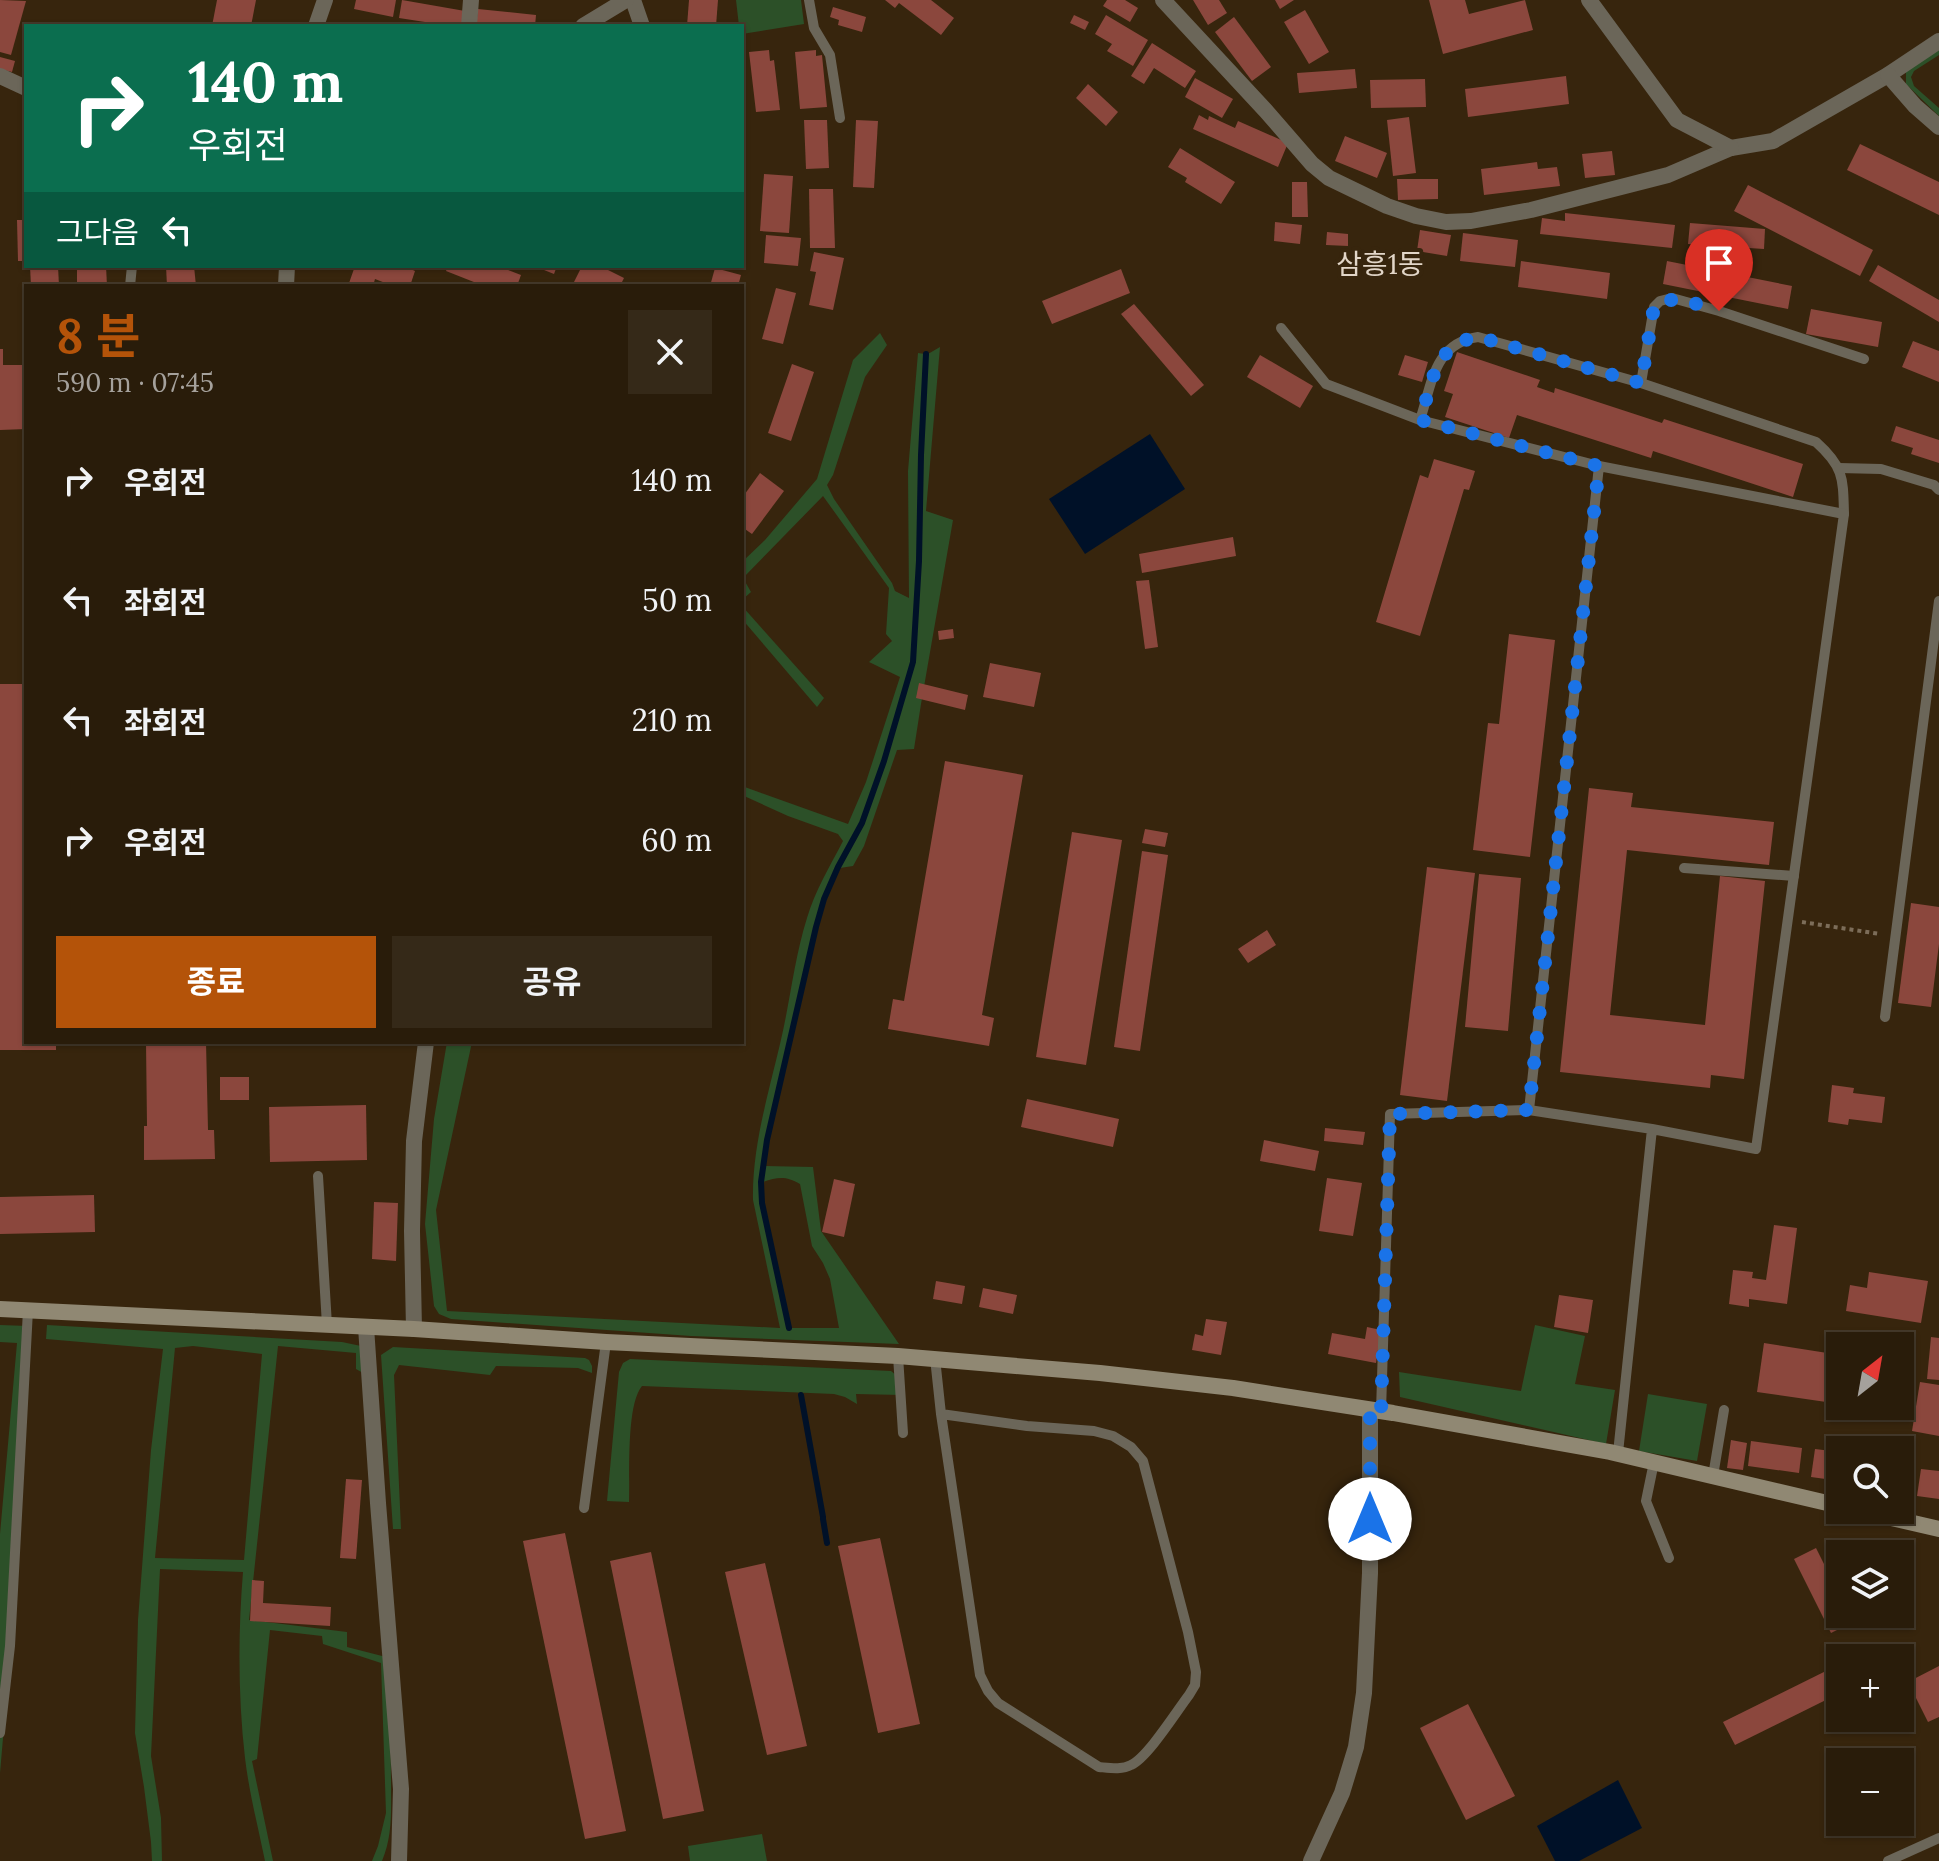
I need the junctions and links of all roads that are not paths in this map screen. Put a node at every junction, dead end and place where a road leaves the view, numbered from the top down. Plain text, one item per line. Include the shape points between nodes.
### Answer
1 (325, 0) edge
2 (471, 0) edge
3 (626, 0) edge
4 (633, 0) edge
5 (809, 0) edge
6 (1163, 0) edge
7 (1589, 0) edge
8 (317, 24) edge
9 (469, 24) edge
10 (586, 24) edge
11 (641, 24) edge
12 (1939, 41) edge
13 (1888, 75) junction
14 (0, 76) edge
15 (24, 87) edge
16 (840, 118) dead end
17 (1939, 127) edge
18 (1731, 148) junction
19 (1281, 328) dead end
20 (1864, 359) dead end
21 (1641, 383) junction
22 (1420, 420) junction
23 (1599, 466) junction
24 (1839, 468) junction
25 (1939, 490) edge
26 (1844, 514) junction
27 (1939, 601) edge
28 (1684, 868) dead end
29 (1794, 876) junction
30 (1885, 1017) dead end
31 (426, 1044) edge
32 (1529, 1110) junction
33 (1652, 1129) junction
34 (318, 1176) dead end
35 (0, 1309) edge
36 (28, 1310) junction
37 (327, 1325) junction
38 (366, 1327) junction
39 (414, 1329) junction
40 (606, 1342) junction
41 (898, 1356) junction
42 (935, 1358) junction
43 (1724, 1410) dead end
44 (1376, 1411) junction
45 (941, 1414) junction
46 (903, 1433) dead end
47 (1618, 1453) junction
48 (1654, 1462) junction
49 (1713, 1476) junction
50 (1826, 1503) edge
51 (584, 1508) dead end
52 (1914, 1523) edge
53 (1939, 1529) edge
54 (1669, 1558) dead end
55 (0, 1733) edge
56 (1939, 1838) edge
57 (399, 1861) edge
58 (1311, 1861) edge
59 (1888, 1861) edge

1 - 8 street
2 - 9 street
3 - 10 street
4 - 11 street
5 - 16 lane via 814,28 830,55
6 - 18 street via 1312,164 1329,178 1416,216 1471,221 1531,210 1668,175
7 - 18 street via 1677,120
12 - 13 street
13 - 17 street
13 - 18 street via 1773,141
14 - 15 street
19 - 22 lane via 1326,384
20 - 21 lane via 1672,298 1654,307
21 - 22 lane via 1478,337 1464,339 1438,364
21 - 24 lane via 1816,442
22 - 23 lane
23 - 26 lane
23 - 32 lane
24 - 25 lane via 1881,469
24 - 26 lane
26 - 29 lane
27 - 30 lane
28 - 29 lane
29 - 33 lane via 1756,1149
31 - 39 street via 414,1141
32 - 33 lane
32 - 44 lane via 1390,1114
33 - 47 lane
34 - 37 lane
35 - 36 street
36 - 37 street
36 - 55 lane via 10,1646
37 - 38 street
38 - 39 street
38 - 57 street via 401,1789
39 - 40 street
40 - 41 street
40 - 51 lane
41 - 42 street
41 - 46 lane
42 - 44 street via 1233,1388
42 - 45 lane
43 - 49 lane
44 - 47 street
44 - 58 street via 1364,1693 1342,1793
45 - 45 lane via 980,1675 988,1691 998,1703 1099,1767 1132,1765 1189,1695 1196,1672 1143,1461 1131,1447 1094,1431
47 - 48 street
48 - 49 street
48 - 54 lane via 1646,1501
49 - 50 street
52 - 53 street
56 - 59 lane

